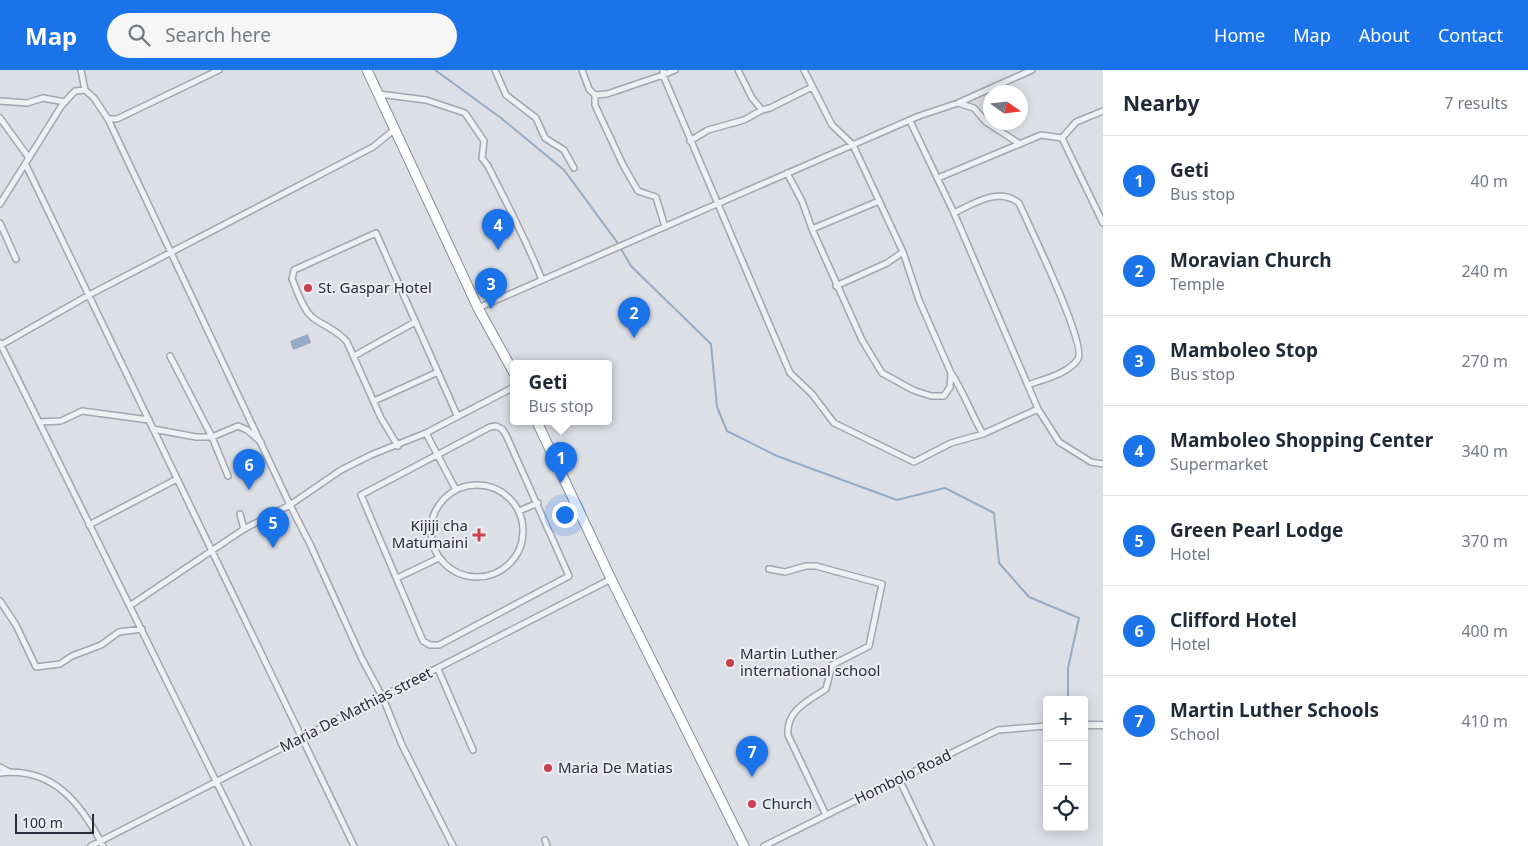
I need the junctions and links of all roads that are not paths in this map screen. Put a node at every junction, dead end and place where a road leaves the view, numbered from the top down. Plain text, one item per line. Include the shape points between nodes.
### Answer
1 (81, 70) edge
2 (219, 70) edge
3 (367, 70) edge
4 (495, 70) edge
5 (582, 70) edge
6 (675, 70) edge
7 (738, 70) edge
8 (804, 70) edge
9 (1032, 70) edge
10 (663, 73) edge
11 (812, 87) junction
12 (85, 90) junction
13 (379, 94) junction
14 (595, 95) junction
15 (0, 101) edge
16 (65, 102) junction
17 (958, 103) junction
18 (762, 110) junction
19 (1103, 111) edge
20 (0, 118) edge
21 (108, 119) junction
22 (910, 121) junction
23 (395, 129) junction
24 (1062, 138) junction
25 (690, 141) junction
26 (1020, 144) junction
27 (853, 145) junction
28 (29, 158) junction
29 (26, 165) junction
30 (574, 168) dead end
31 (787, 173) junction
32 (938, 178) junction
33 (879, 200) junction
34 (717, 203) junction
35 (0, 204) edge
36 (954, 213) junction
37 (0, 223) edge
38 (1103, 223) edge
39 (665, 227) junction
40 (812, 229) junction
41 (170, 252) junction
42 (902, 252) junction
43 (16, 259) dead end
44 (542, 280) junction
45 (836, 286) junction
46 (89, 295) junction
47 (478, 308) junction
48 (416, 322) junction
49 (1, 344) edge
50 (170, 356) dead end
51 (354, 356) junction
52 (510, 366) edge
53 (438, 372) junction
54 (951, 373) junction
55 (1028, 385) junction
56 (510, 389) edge
57 (374, 401) junction
58 (1038, 409) junction
59 (457, 415) junction
60 (149, 420) junction
61 (39, 422) junction
62 (538, 425) edge
63 (153, 428) junction
64 (426, 433) junction
65 (984, 434) junction
66 (212, 437) junction
67 (262, 444) junction
68 (398, 446) junction
69 (437, 456) junction
70 (1103, 464) edge
71 (228, 476) dead end
72 (177, 479) junction
73 (456, 490) junction
74 (538, 503) junction
75 (290, 505) junction
76 (519, 511) junction
77 (240, 514) dead end
78 (89, 525) junction
79 (244, 530) junction
80 (212, 553) junction
81 (439, 558) junction
82 (769, 569) dead end
83 (397, 578) junction
84 (612, 579) junction
85 (0, 601) edge
86 (131, 605) junction
87 (142, 629) junction
88 (438, 669) junction
89 (383, 698) junction
90 (1088, 725) edge
91 (1103, 725) edge
92 (1043, 726) edge
93 (302, 738) junction
94 (473, 750) dead end
95 (0, 767) edge
96 (9, 772) junction
97 (0, 773) edge
98 (899, 779) junction
99 (217, 781) junction
100 (826, 815) junction
101 (102, 844) edge
102 (91, 846) edge
103 (248, 846) edge
104 (354, 846) edge
105 (453, 846) edge
106 (744, 846) edge
107 (764, 846) edge
108 (931, 846) edge

1 - 12 street
2 - 21 street via 117,119
3 - 13 highway
4 - 30 street via 506,95 536,118 545,138 564,150
5 - 14 street via 589,89
6 - 10 street
7 - 18 street
8 - 11 street
9 - 17 street
10 - 14 street via 607,94
10 - 25 street
11 - 18 street
11 - 27 street via 832,125
12 - 16 street via 76,90
12 - 21 street
13 - 23 highway
13 - 44 street via 426,100 465,112 484,141 482,158 519,232 529,245
14 - 39 street via 595,105 623,165 638,192 656,197
15 - 16 street via 27,103 43,98
16 - 28 street
17 - 22 street
17 - 26 street via 974,108 986,122
18 - 25 street via 744,120 708,130
19 - 24 street via 1076,122
20 - 28 street
21 - 41 street
22 - 27 street
22 - 32 street
23 - 41 street via 373,147
23 - 47 highway
24 - 26 street via 1041,135
24 - 38 street
25 - 34 street
26 - 32 street
27 - 31 street
27 - 33 street
28 - 29 street
29 - 35 street
29 - 46 street
31 - 34 street
31 - 40 street
32 - 36 street
33 - 40 street
33 - 42 street
34 - 39 street
34 - 65 street via 790,373 812,394 834,423 914,462 951,443
36 - 55 street
36 - 55 street via 974,203 1004,195 1012,197 1019,204 1071,320 1079,346 1078,358 1072,366
37 - 43 street
39 - 44 street
40 - 45 street
41 - 46 street
41 - 67 street
42 - 45 street via 887,263
42 - 54 street
44 - 47 street
45 - 54 street via 882,373 913,390 939,398 948,391
46 - 49 street
46 - 60 street
47 - 52 highway
48 - 51 street
48 - 51 street via 376,233 294,270 292,279 309,315 345,338
48 - 53 street
49 - 61 street
50 - 66 street
51 - 57 street
53 - 57 street
53 - 59 street
54 - 65 street
55 - 58 street
56 - 59 street
57 - 68 street
58 - 65 street
58 - 70 street via 1059,442 1091,462
59 - 64 street
60 - 61 street via 82,410 60,421
60 - 63 street
61 - 78 street
62 - 84 highway
63 - 66 street via 190,437
63 - 72 street
64 - 68 street
64 - 69 street
66 - 67 street via 238,426
66 - 71 street
67 - 75 street
68 - 75 street via 341,470
69 - 73 street
69 - 74 street via 490,427 502,428
69 - 83 street via 361,495
72 - 78 street
72 - 80 street
73 - 76 street via 476,484 497,489 510,498
73 - 81 street via 443,499 431,528
74 - 76 street
74 - 83 street via 569,576 509,610 439,645 430,645 423,641
75 - 79 street
75 - 89 street
76 - 81 street via 523,523 522,542 506,568 483,577 470,577 453,570
77 - 79 street
78 - 86 street
79 - 80 street
80 - 86 street
80 - 93 street
81 - 83 street
82 - 100 street via 785,572 816,566 882,584 869,646 832,665 826,689 795,709 787,726 788,735
84 - 88 street, Maria De Mathias street
84 - 106 highway
85 - 87 street via 36,667 60,664 101,645 119,632
86 - 87 street
87 - 99 street
88 - 89 street, Maria De Mathias street
88 - 94 street
89 - 93 street, Maria De Mathias street
89 - 105 street via 402,745
90 - 91 street
92 - 98 street, Hombolo Road via 998,730
93 - 99 street, Maria De Mathias street
93 - 104 street
95 - 96 street
96 - 97 street
96 - 101 street via 27,774 61,788 92,825
98 - 100 street, Hombolo Road
98 - 108 street
99 - 101 street, Maria De Mathias street
99 - 103 street
100 - 107 street, Hombolo Road
101 - 102 street, Maria De Mathias street

